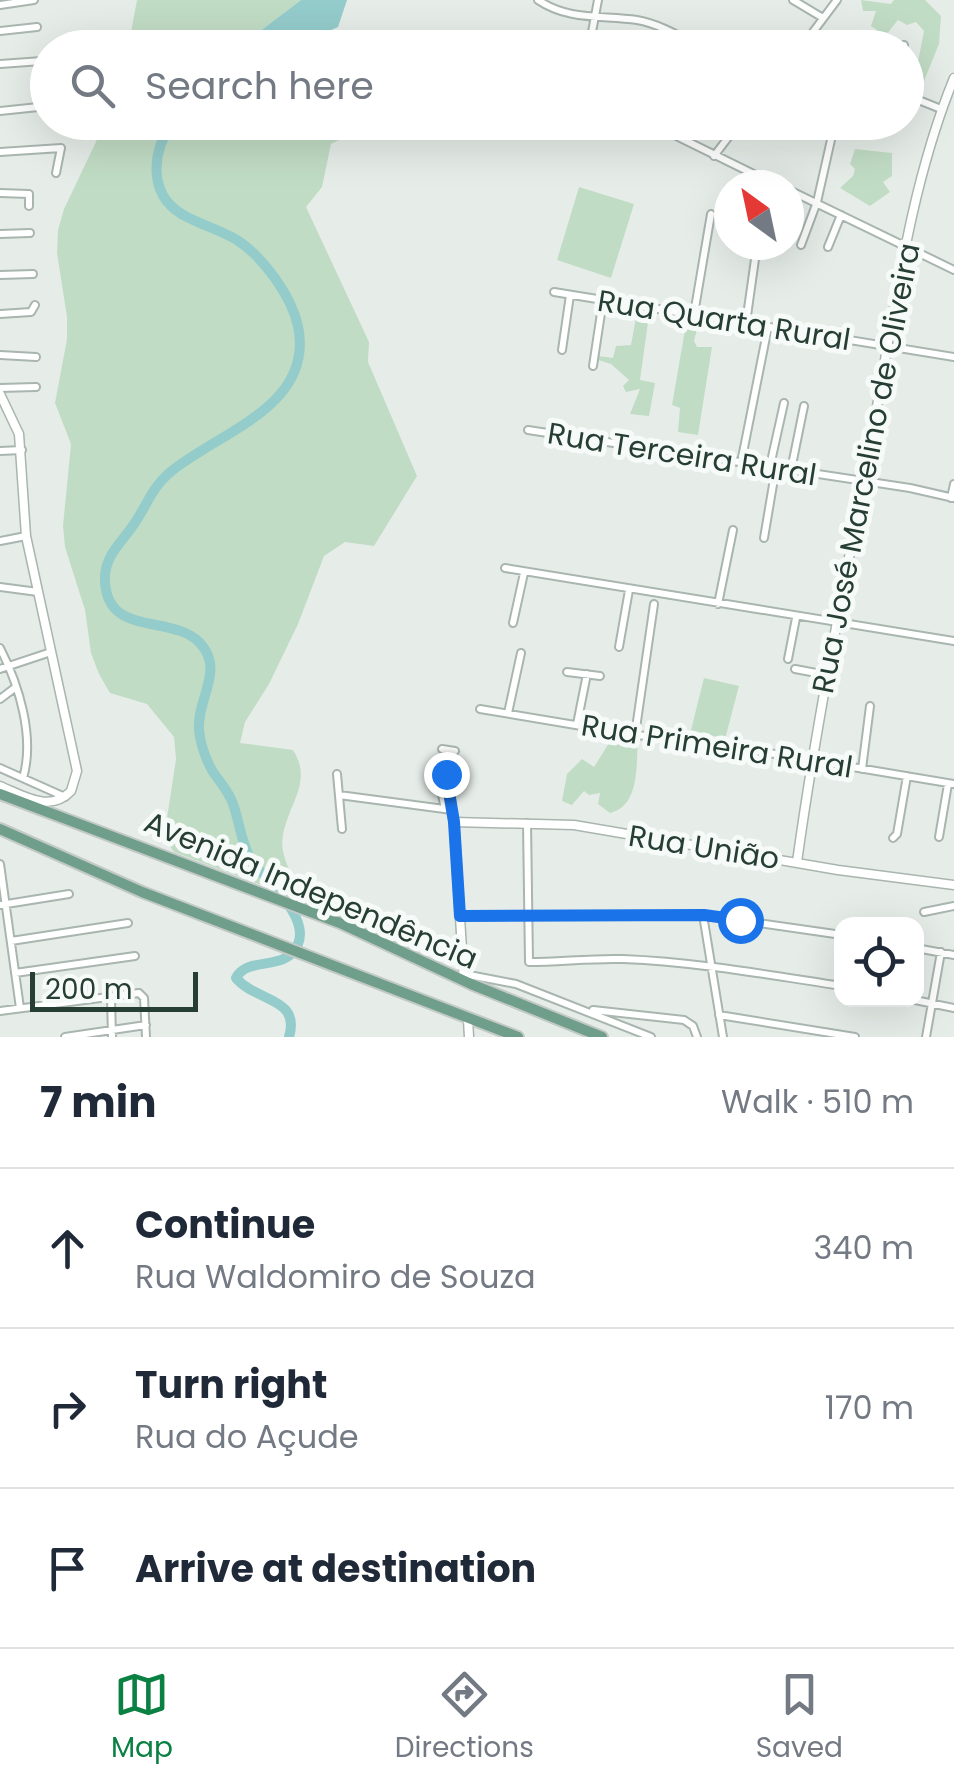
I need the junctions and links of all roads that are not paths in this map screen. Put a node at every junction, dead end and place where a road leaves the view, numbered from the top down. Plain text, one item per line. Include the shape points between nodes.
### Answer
1 (34, 0) edge
2 (538, 0) edge
3 (598, 0) edge
4 (793, 0) edge
5 (837, 0) edge
6 (0, 5) edge
7 (823, 18) junction
8 (595, 19) junction
9 (37, 27) dead end
10 (593, 30) edge
11 (665, 30) edge
12 (814, 30) edge
13 (0, 31) edge
14 (30, 62) edge
15 (0, 64) edge
16 (954, 78) edge
17 (924, 102) edge
18 (30, 108) edge
19 (941, 109) junction
20 (0, 111) edge
21 (688, 140) edge
22 (726, 140) edge
23 (832, 140) edge
24 (0, 152) edge
25 (714, 156) junction
26 (744, 170) edge
27 (56, 174) dead end
28 (0, 193) edge
29 (804, 196) edge
30 (817, 202) junction
31 (29, 206) dead end
32 (711, 214) dead end
33 (841, 214) junction
34 (30, 233) dead end
35 (0, 234) edge
36 (804, 237) edge
37 (828, 247) dead end
38 (906, 248) junction
39 (755, 260) edge
40 (954, 270) edge
41 (32, 274) dead end
42 (0, 275) edge
43 (554, 292) dead end
44 (570, 295) junction
45 (603, 300) junction
46 (35, 305) dead end
47 (0, 314) edge
48 (694, 314) junction
49 (746, 323) junction
50 (768, 327) junction
51 (888, 347) junction
52 (562, 350) dead end
53 (0, 355) edge
54 (36, 356) dead end
55 (954, 357) edge
56 (593, 366) dead end
57 (36, 387) dead end
58 (0, 391) edge
59 (784, 402) dead end
60 (804, 406) dead end
61 (528, 430) dead end
62 (22, 450) junction
63 (0, 451) edge
64 (741, 463) junction
65 (773, 467) junction
66 (791, 470) junction
67 (862, 482) junction
68 (954, 484) edge
69 (953, 498) edge
70 (733, 530) dead end
71 (26, 536) junction
72 (764, 538) dead end
73 (0, 540) edge
74 (505, 568) dead end
75 (524, 571) junction
76 (0, 587) edge
77 (629, 590) junction
78 (38, 592) junction
79 (654, 604) dead end
80 (718, 604) junction
81 (796, 618) junction
82 (837, 623) junction
83 (513, 624) dead end
84 (954, 641) edge
85 (618, 647) dead end
86 (0, 648) edge
87 (51, 652) junction
88 (521, 654) dead end
89 (788, 659) dead end
90 (10, 668) junction
91 (0, 669) edge
92 (795, 669) dead end
93 (567, 672) dead end
94 (828, 672) junction
95 (587, 674) junction
96 (600, 676) dead end
97 (16, 687) junction
98 (0, 699) edge
99 (870, 706) dead end
100 (480, 709) dead end
101 (508, 714) junction
102 (578, 724) junction
103 (635, 735) junction
104 (442, 749) dead end
105 (455, 751) dead end
106 (813, 761) junction
107 (0, 768) edge
108 (862, 769) junction
109 (337, 774) dead end
110 (907, 776) junction
111 (22, 778) junction
112 (951, 784) edge
113 (0, 786) edge
114 (9, 795) edge
115 (339, 795) junction
116 (66, 798) junction
117 (448, 810) junction
118 (454, 822) junction
119 (526, 823) junction
120 (0, 829) edge
121 (342, 830) dead end
122 (938, 837) dead end
123 (893, 838) dead end
124 (797, 862) junction
125 (0, 864) edge
126 (954, 885) edge
127 (69, 894) dead end
128 (2, 905) edge
129 (954, 906) edge
130 (924, 912) dead end
131 (526, 913) junction
132 (704, 915) junction
133 (460, 916) junction
134 (128, 923) dead end
135 (834, 934) edge
136 (11, 941) junction
137 (924, 949) edge
138 (941, 952) junction
139 (954, 954) edge
140 (135, 956) dead end
141 (709, 966) junction
142 (15, 973) junction
143 (464, 978) junction
144 (834, 985) edge
145 (111, 997) junction
146 (924, 1002) edge
147 (933, 1004) junction
148 (20, 1008) junction
149 (584, 1008) junction
150 (954, 1008) edge
151 (0, 1011) edge
152 (541, 1012) junction
153 (719, 1015) junction
154 (468, 1020) junction
155 (146, 1025) junction
156 (112, 1033) edge
157 (65, 1037) edge
158 (146, 1037) edge
159 (470, 1037) edge
160 (518, 1037) edge
161 (586, 1037) edge
162 (602, 1037) edge
163 (651, 1037) edge
164 (697, 1037) edge
165 (722, 1037) edge
166 (854, 1037) edge
167 (926, 1037) edge

1 - 6 street
2 - 8 street
3 - 8 street
4 - 7 street
5 - 7 street
7 - 12 street
8 - 10 street
8 - 11 street via 634,20
9 - 13 street
14 - 15 street
16 - 19 street, Rua José Marcelino de Oliveira
17 - 19 street
18 - 20 street
19 - 38 street, Rua José Marcelino de Oliveira
21 - 25 street
22 - 25 street
23 - 30 street
24 - 27 street via 61,148
25 - 26 street
28 - 31 street via 29,194
29 - 30 street
30 - 33 street
30 - 36 street
32 - 48 street
33 - 37 street
33 - 38 street
34 - 35 street
38 - 40 street
38 - 51 street, Rua José Marcelino de Oliveira
39 - 49 street
41 - 42 street
43 - 44 street, Rua Quarta Rural
44 - 45 street, Rua Quarta Rural
44 - 52 street
45 - 48 street, Rua Quarta Rural
45 - 56 street
46 - 47 street via 31,312
48 - 49 street, Rua Quarta Rural
49 - 50 street, Rua Quarta Rural
50 - 51 street, Rua Quarta Rural
50 - 64 street
51 - 55 street, Rua Quarta Rural
51 - 67 street, Rua José Marcelino de Oliveira
53 - 54 street
57 - 58 street
58 - 62 street
59 - 65 street
60 - 66 street
61 - 64 street, Rua Terceira Rural
62 - 63 street
62 - 71 street
64 - 65 street, Rua Terceira Rural
65 - 66 street, Rua Terceira Rural
65 - 72 street
66 - 67 street, Rua Terceira Rural
67 - 69 street, Rua Terceira Rural
67 - 82 street, Rua José Marcelino de Oliveira
68 - 69 street
70 - 80 street
71 - 73 street
71 - 78 street
74 - 75 street
75 - 77 street
75 - 83 street
76 - 78 street
77 - 80 street
77 - 85 street
78 - 87 street
79 - 103 street
80 - 81 street
81 - 82 street
81 - 89 street
82 - 84 street
82 - 94 street, Rua José Marcelino de Oliveira
86 - 90 street
87 - 90 street
87 - 116 street via 77,771
88 - 101 street
90 - 91 street
90 - 97 street
92 - 94 street
93 - 95 street
94 - 106 street, Rua José Marcelino de Oliveira
95 - 96 street
95 - 102 street
97 - 98 street
97 - 111 street via 26,736
99 - 108 street
100 - 101 street, Rua Primeira Rural
101 - 102 street, Rua Primeira Rural
102 - 103 street, Rua Primeira Rural
103 - 106 street, Rua Primeira Rural
104 - 105 street
106 - 108 street, Rua Primeira Rural
106 - 124 street, Rua José Marcelino de Oliveira
107 - 111 street
108 - 110 street, Rua Primeira Rural
109 - 115 street
110 - 112 street, Rua Primeira Rural
110 - 123 street
111 - 116 street
112 - 122 street
113 - 114 street
114 - 116 street via 49,804
114 - 143 main road, Avenida Independência
115 - 117 street
115 - 121 street
117 - 117 street via 438,776 446,774
117 - 118 street
118 - 119 street, Rua União
118 - 133 street
119 - 124 street, Rua União
119 - 131 street
120 - 154 main road, Avenida Independência
124 - 126 street, Rua União
125 - 128 street
127 - 128 street
128 - 136 street
129 - 130 street
131 - 132 street
131 - 133 street
131 - 141 street via 528,960
132 - 135 street
132 - 141 street
133 - 143 street
134 - 136 street
136 - 142 street
137 - 138 street
138 - 139 street
138 - 147 street
140 - 142 street
141 - 144 street
141 - 153 street
142 - 148 street
143 - 149 street via 516,984
143 - 152 main road, Avenida Independência
145 - 148 street
145 - 155 street via 139,993
145 - 156 street
146 - 147 street
147 - 150 street
147 - 167 street
148 - 151 street
149 - 163 street
149 - 164 street via 684,1020
152 - 161 main road
152 - 162 main road, Avenida Independência
153 - 165 street
153 - 166 street
154 - 159 street
154 - 160 main road, Avenida Independência
155 - 156 street
155 - 158 street
156 - 157 street

